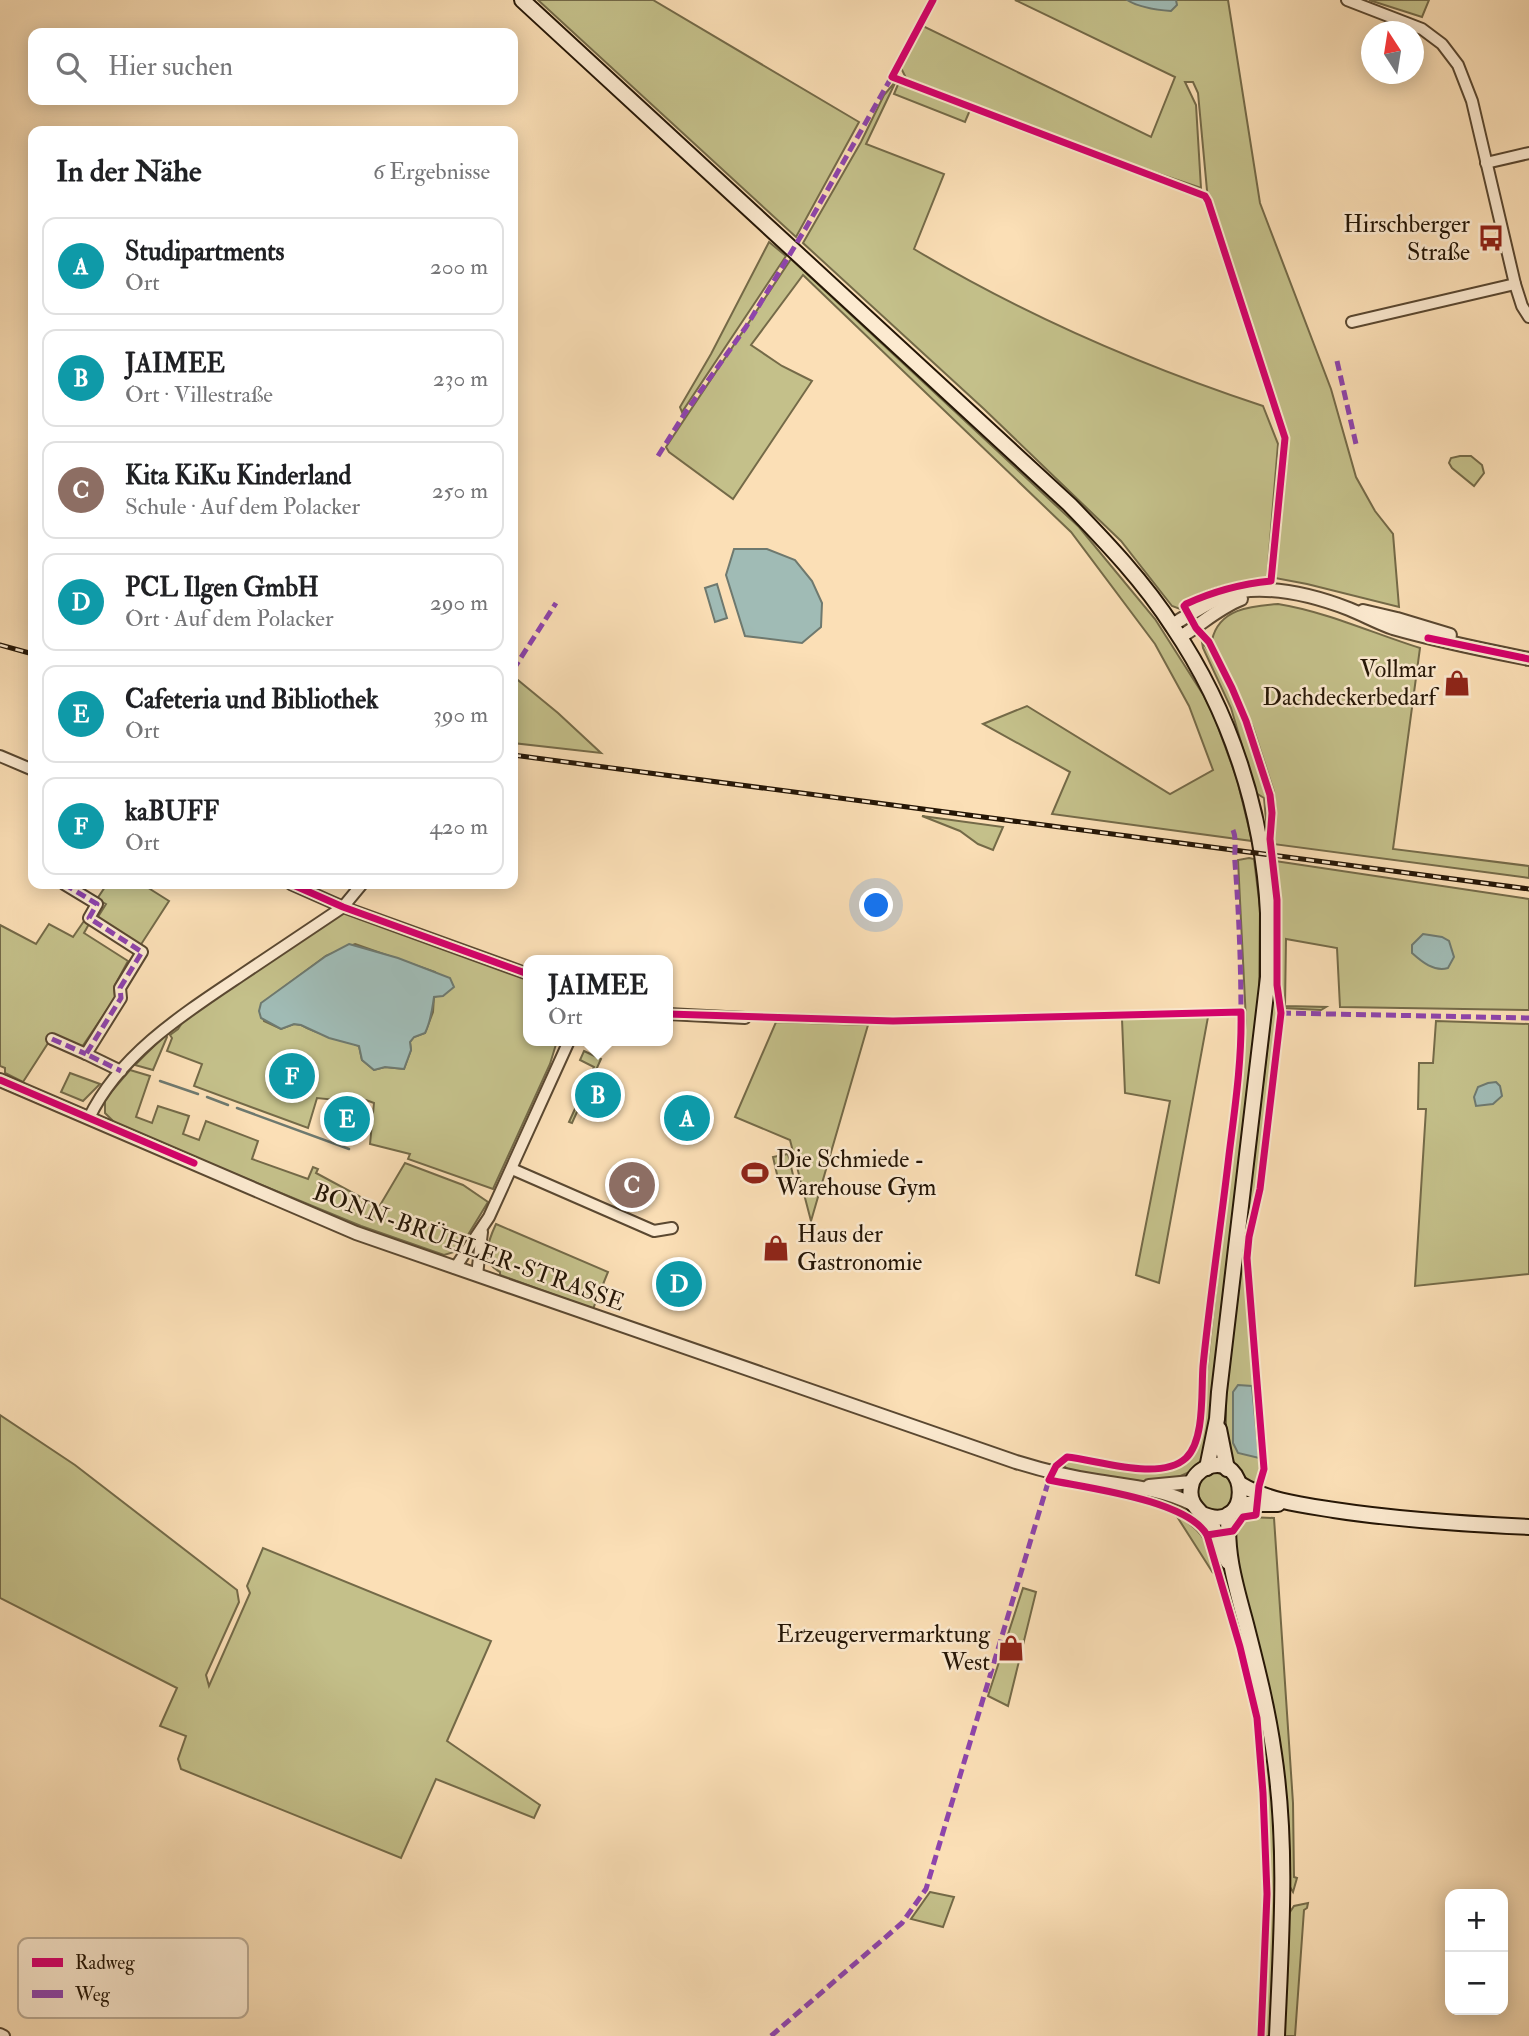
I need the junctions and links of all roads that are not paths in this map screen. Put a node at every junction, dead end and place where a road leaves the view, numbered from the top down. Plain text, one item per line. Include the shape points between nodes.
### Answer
1 (522, 0) edge
2 (1347, 0) edge
3 (1529, 153) edge
4 (1486, 163) junction
5 (1515, 284) junction
6 (1529, 317) edge
7 (1352, 323) dead end
8 (1176, 631) junction
9 (1434, 635) junction
10 (1529, 650) edge
11 (1529, 659) edge
12 (0, 756) edge
13 (28, 768) edge
14 (72, 889) edge
15 (303, 889) edge
16 (358, 889) edge
17 (343, 906) junction
18 (523, 972) edge
19 (673, 1014) edge
20 (745, 1018) dead end
21 (52, 1040) dead end
22 (567, 1046) edge
23 (86, 1054) junction
24 (121, 1071) junction
25 (0, 1080) edge
26 (89, 1118) junction
27 (512, 1169) junction
28 (671, 1228) dead end
29 (483, 1229) junction
30 (455, 1268) junction
31 (477, 1275) junction
32 (1217, 1419) junction
33 (1207, 1468) junction
34 (1227, 1469) junction
35 (1191, 1482) junction
36 (1240, 1484) junction
37 (1135, 1486) junction
38 (1294, 1504) junction
39 (1197, 1509) junction
40 (1232, 1512) junction
41 (1529, 1527) edge
42 (1230, 1567) junction
43 (1277, 2036) edge

1 - 8 main road via 1070,505 1119,557
2 - 4 street via 1422,29 1442,44 1469,90
3 - 4 street
4 - 5 street
5 - 6 street
5 - 7 street
8 - 9 street via 1196,628 1216,610 1265,591 1289,592 1349,609 1373,621
8 - 32 main road via 1225,721 1242,769 1261,852 1268,912 1262,1038
9 - 10 street
9 - 11 street
12 - 13 street
14 - 23 street via 97,904 89,918 142,952 120,988 121,998
15 - 17 street
16 - 17 street
17 - 18 street
17 - 24 street via 184,1013
19 - 20 street
21 - 23 street
22 - 27 street
23 - 24 street
24 - 26 street
25 - 26 street, BONN-BRÜHLER-STRASSE
26 - 30 street, BONN-BRÜHLER-STRASSE via 356,1233
27 - 28 street via 654,1231
27 - 29 street
29 - 30 street
29 - 31 street
30 - 31 street, BONN-BRÜHLER-STRASSE
31 - 37 street, BONN-BRÜHLER-STRASSE via 1016,1462
32 - 33 main road
32 - 34 main road
33 - 34 main road
33 - 35 main road
34 - 36 main road
35 - 37 street, BONN-BRÜHLER-STRASSE
35 - 39 main road
36 - 38 main road
36 - 40 main road
37 - 39 street, BONN-BRÜHLER-STRASSE via 1180,1497
38 - 40 main road via 1247,1504
38 - 41 main road via 1389,1517
39 - 40 main road via 1215,1518
39 - 42 main road via 1212,1525
40 - 42 main road
42 - 43 main road via 1265,1707 1279,1794 1283,1869

